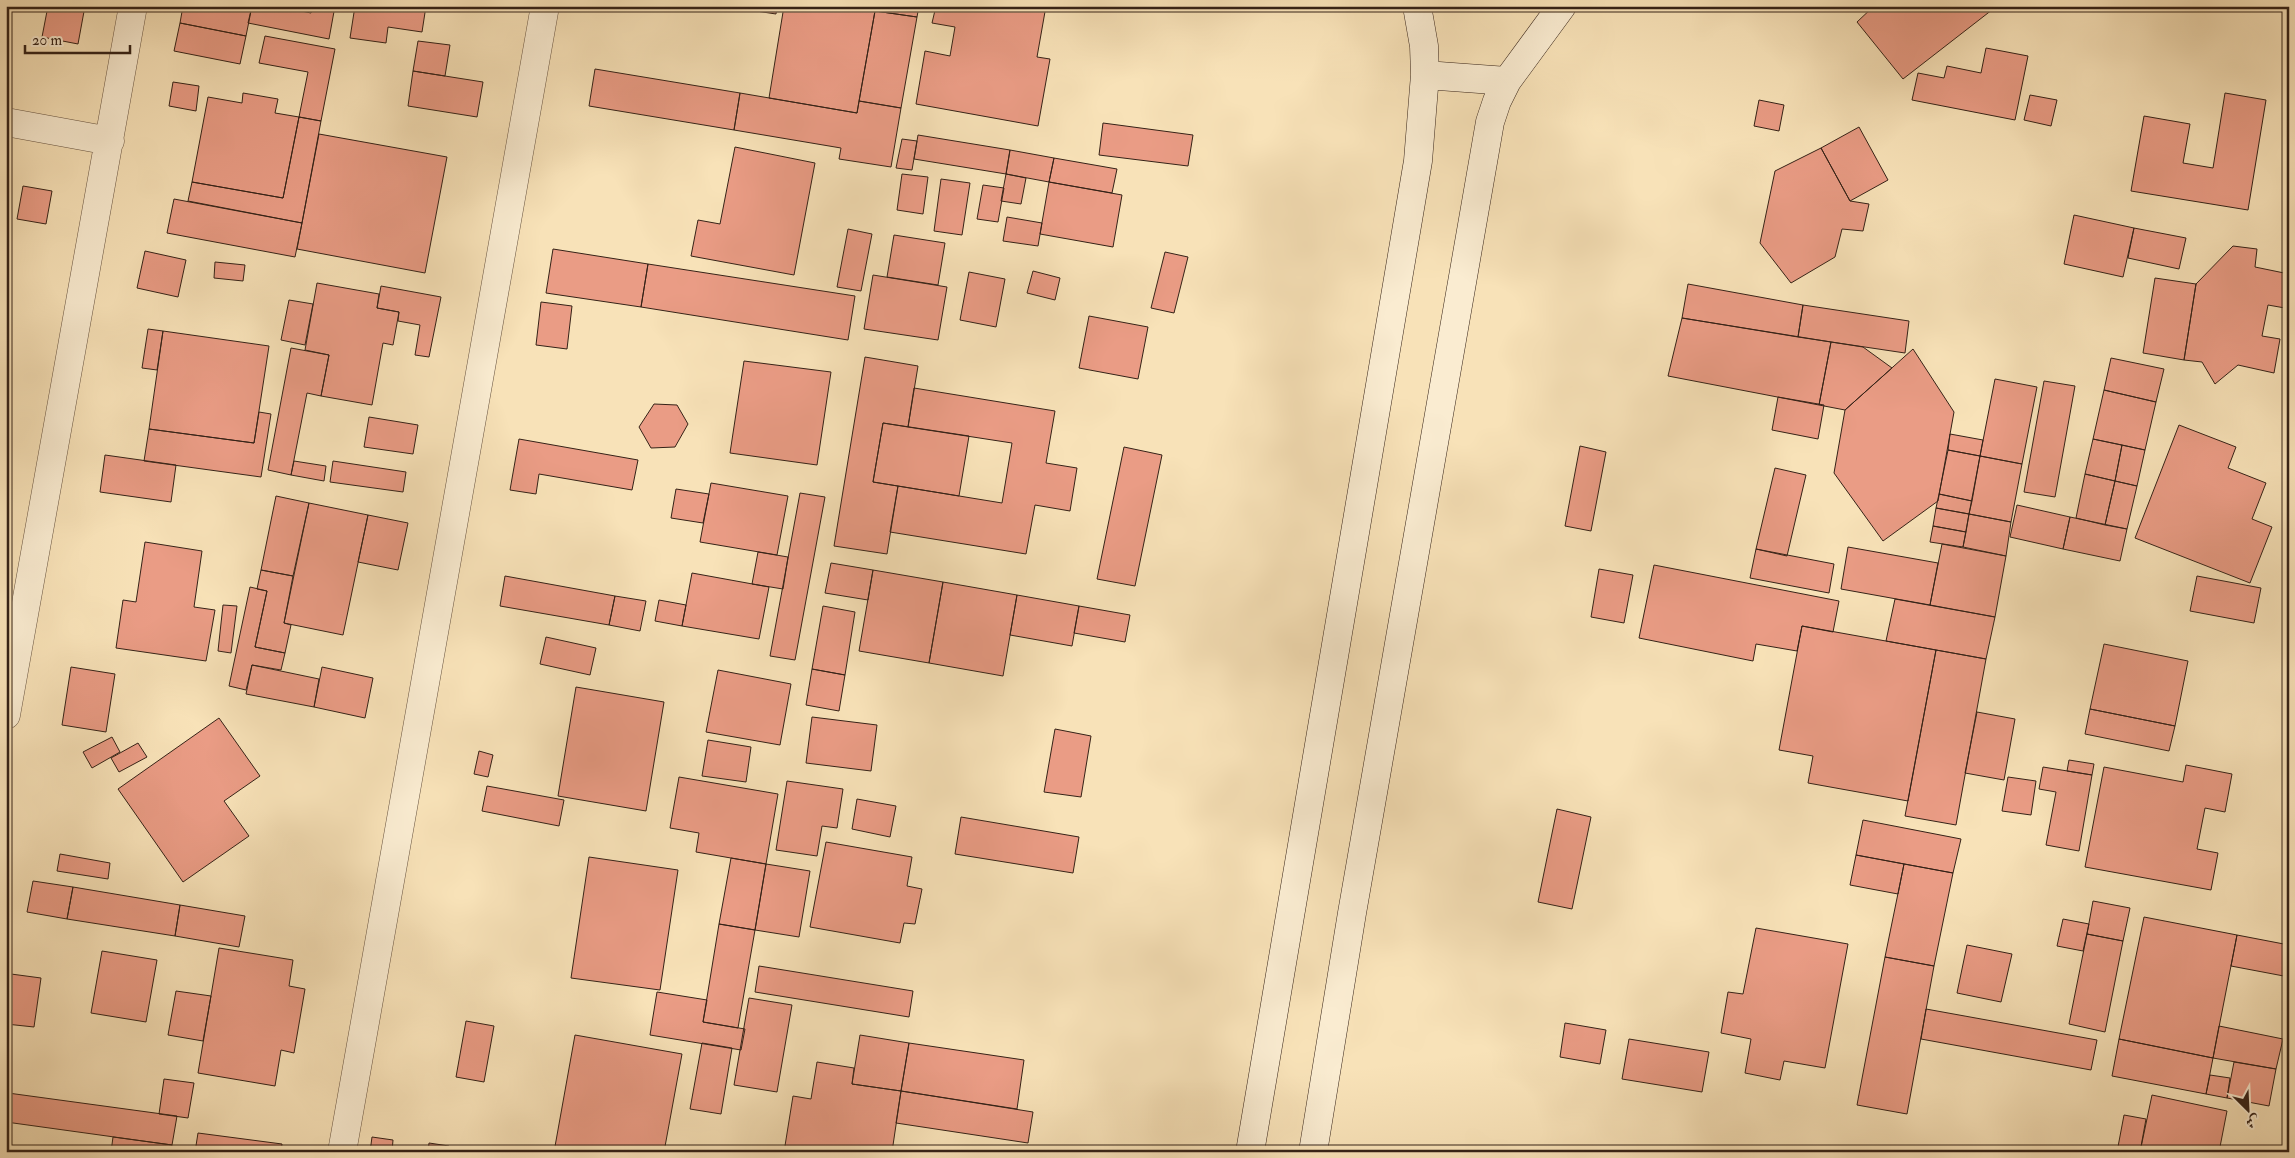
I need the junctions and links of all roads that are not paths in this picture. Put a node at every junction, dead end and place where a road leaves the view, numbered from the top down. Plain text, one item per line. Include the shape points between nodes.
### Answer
1 (133, 6) edge
2 (545, 6) edge
3 (1416, 6) edge
4 (1562, 6) edge
5 (1425, 75) junction
6 (1506, 81) junction
7 (6, 122) edge
8 (110, 140) junction
9 (6, 715) edge
10 (342, 1152) edge
11 (1250, 1152) edge
12 (1313, 1152) edge

1 - 8 main road
2 - 10 main road
3 - 5 main road via 1424,46
4 - 6 main road
5 - 6 main road
5 - 11 main road via 1418,161
6 - 12 main road via 1497,101 1486,144
7 - 8 main road
8 - 9 main road

